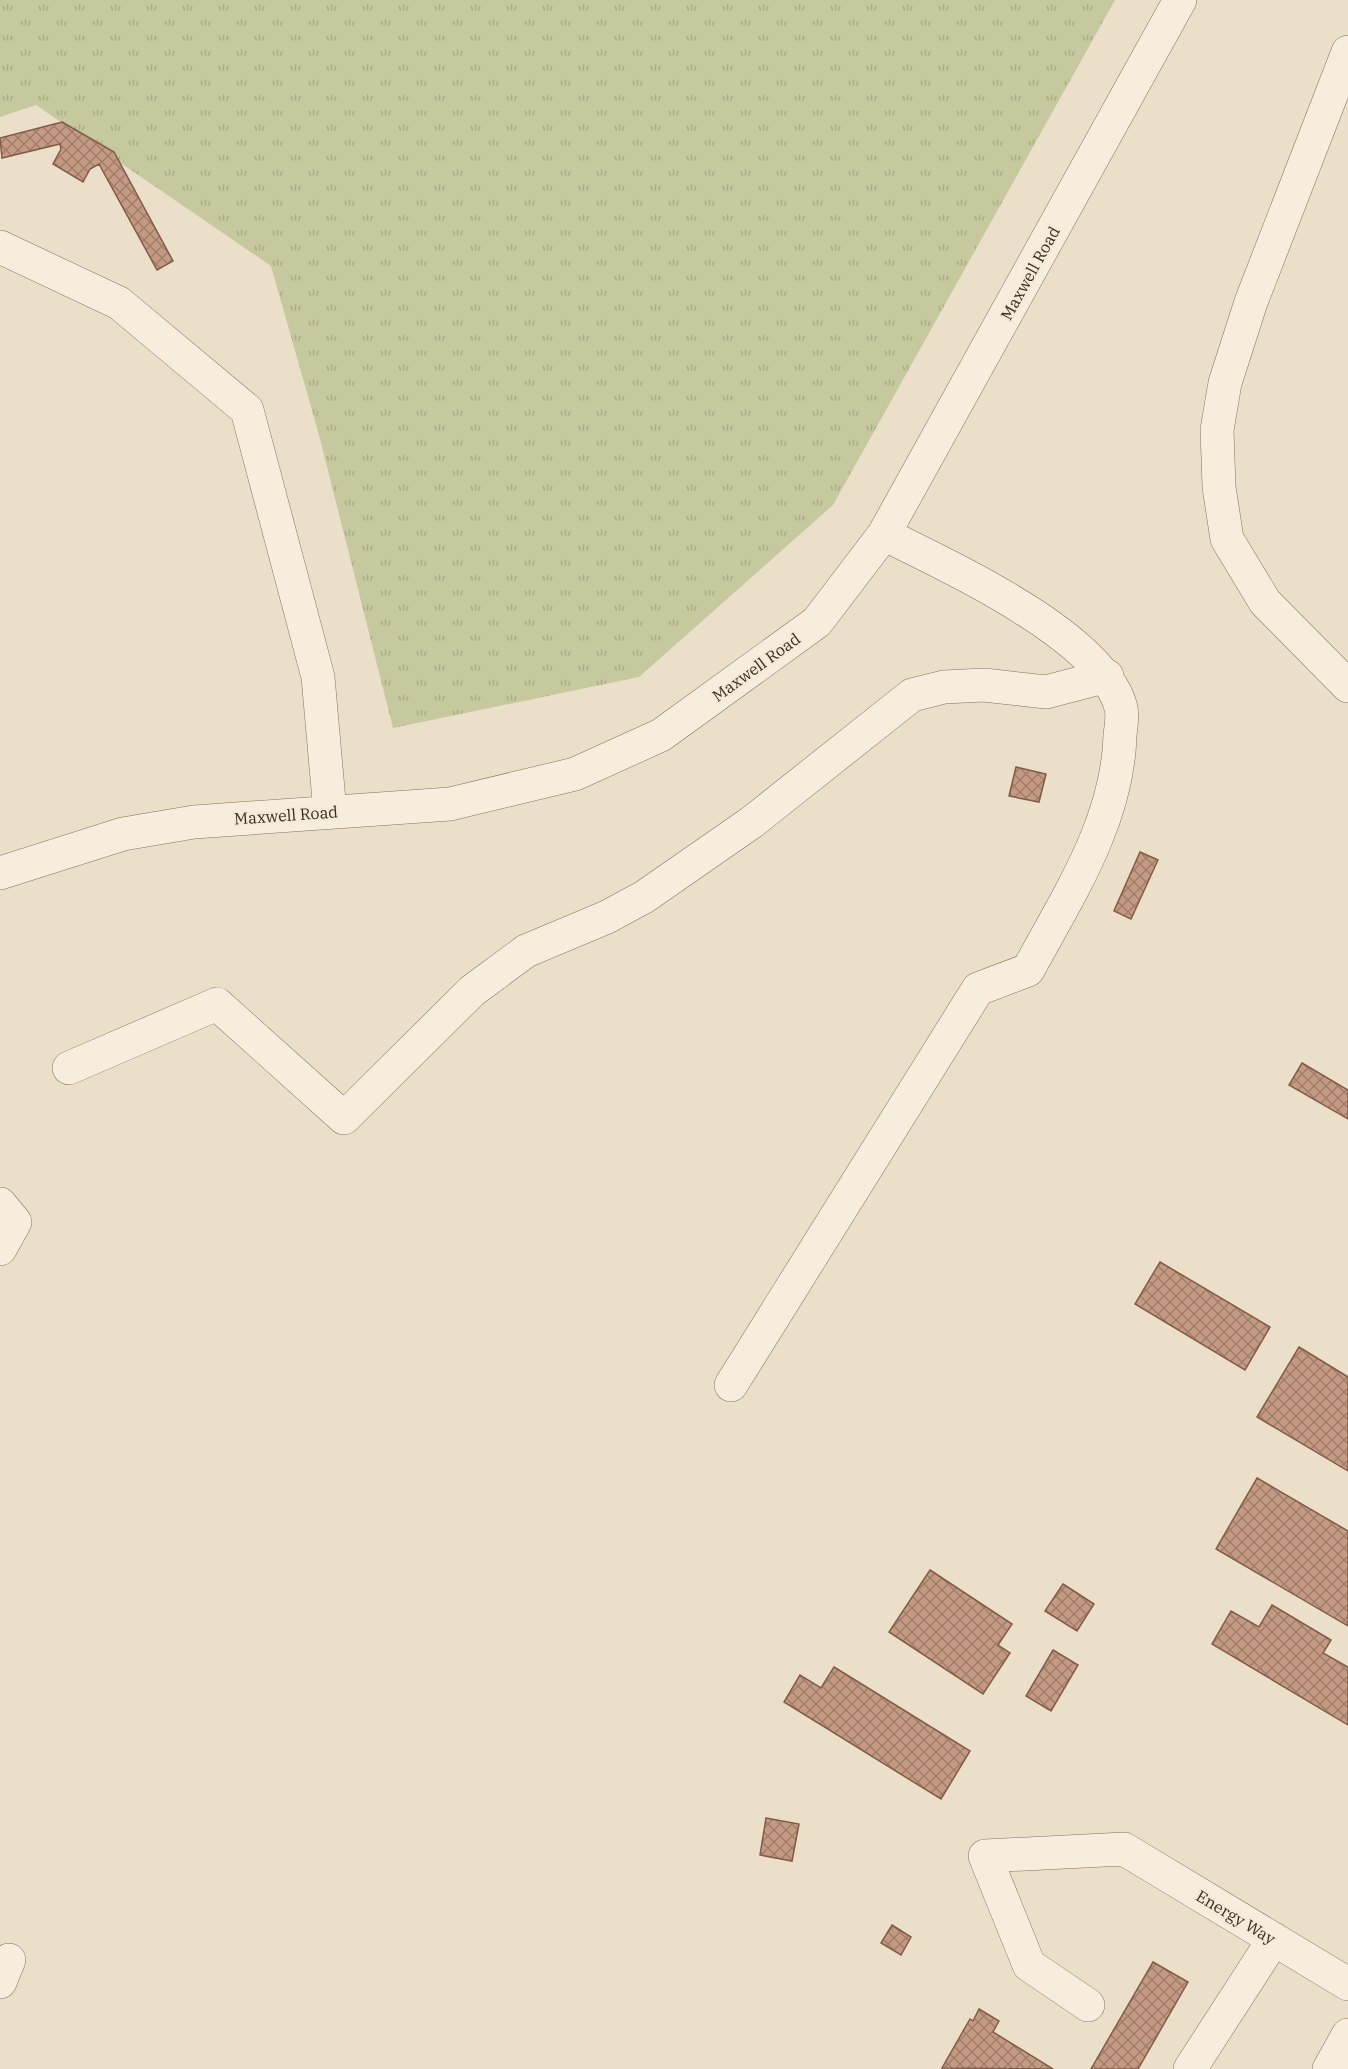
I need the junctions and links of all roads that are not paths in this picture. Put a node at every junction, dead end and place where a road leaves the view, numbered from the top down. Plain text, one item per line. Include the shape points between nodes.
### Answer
1 (1180, 0) edge
2 (1348, 52) edge
3 (0, 247) edge
4 (884, 534) junction
5 (1107, 676) junction
6 (1348, 686) edge
7 (330, 812) junction
8 (0, 873) edge
9 (69, 1068) dead end
10 (0, 1204) edge
11 (0, 1250) edge
12 (731, 1385) dead end
13 (1274, 1940) junction
14 (1348, 1984) edge
15 (1088, 2005) dead end
16 (1348, 2035) edge
17 (1190, 2069) edge
18 (1329, 2069) edge

1 - 4 street, Maxwell Road
2 - 6 street via 1251,302 1225,383 1217,430 1219,487 1227,539 1266,602
3 - 7 street via 119,303 247,410 318,677
4 - 5 street via 1030,611
4 - 7 street, Maxwell Road via 817,622 661,735 575,774 450,804
5 - 9 street via 1046,692 984,685 944,687 912,695 752,822 644,897 526,951 508,964 472,991 344,1118 216,1005
5 - 12 street via 1121,708 1120,751 1107,811 1087,861 1028,970 978,989
7 - 8 street, Maxwell Road via 194,822 123,834
10 - 11 street via 15,1222
13 - 14 street, Energy Way
13 - 15 street, Energy Way via 1124,1849 985,1856 1029,1965
13 - 17 street
16 - 18 street

